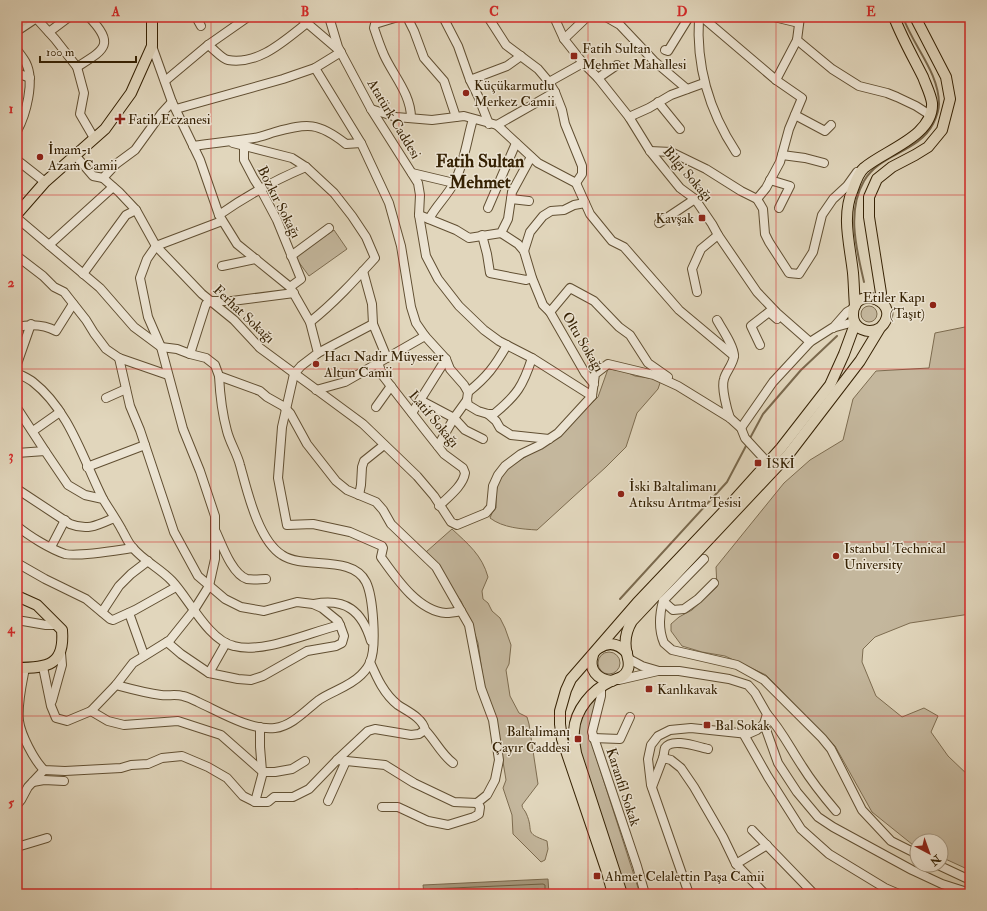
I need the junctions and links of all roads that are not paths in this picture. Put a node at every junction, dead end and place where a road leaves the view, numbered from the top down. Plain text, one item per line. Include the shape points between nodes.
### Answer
1 (69, 17) edge
2 (89, 17) edge
3 (152, 17) edge
4 (196, 17) edge
5 (248, 17) edge
6 (300, 17) edge
7 (330, 17) edge
8 (397, 17) edge
9 (407, 17) edge
10 (443, 17) edge
11 (488, 17) edge
12 (554, 17) edge
13 (587, 17) edge
14 (606, 17) edge
15 (689, 17) edge
16 (699, 17) edge
17 (702, 17) edge
18 (774, 17) edge
19 (894, 17) edge
20 (915, 17) edge
21 (34, 18) edge
22 (800, 20) edge
23 (307, 23) junction
24 (17, 24) edge
25 (201, 26) dead end
26 (17, 31) edge
27 (49, 32) junction
28 (564, 39) junction
29 (797, 40) junction
30 (208, 45) junction
31 (152, 46) junction
32 (17, 50) edge
33 (665, 50) dead end
34 (341, 52) junction
35 (521, 56) junction
36 (583, 63) junction
37 (617, 65) dead end
38 (77, 67) junction
39 (315, 68) junction
40 (17, 73) edge
41 (30, 78) junction
42 (598, 78) junction
43 (470, 80) junction
44 (776, 80) junction
45 (165, 81) junction
46 (549, 82) junction
47 (704, 83) junction
48 (687, 89) junction
49 (555, 92) junction
50 (658, 102) junction
51 (174, 105) junction
52 (371, 109) junction
53 (795, 115) junction
54 (930, 115) junction
55 (456, 117) junction
56 (629, 117) junction
57 (410, 118) junction
58 (473, 119) junction
59 (493, 125) junction
60 (831, 125) dead end
61 (680, 129) dead end
62 (17, 131) edge
63 (94, 138) junction
64 (225, 141) junction
65 (361, 143) junction
66 (516, 144) junction
67 (244, 145) junction
68 (193, 146) junction
69 (650, 150) junction
70 (736, 152) dead end
71 (75, 155) junction
72 (782, 155) junction
73 (531, 157) junction
74 (17, 160) edge
75 (824, 163) dead end
76 (306, 167) junction
77 (863, 169) junction
78 (412, 173) junction
79 (103, 178) junction
80 (770, 180) junction
81 (44, 182) junction
82 (454, 183) junction
83 (576, 183) junction
84 (113, 187) junction
85 (262, 190) junction
86 (511, 199) junction
87 (694, 199) junction
88 (757, 199) junction
89 (529, 201) dead end
90 (585, 203) junction
91 (488, 208) dead end
92 (779, 208) dead end
93 (136, 210) junction
94 (17, 214) edge
95 (419, 215) junction
96 (17, 218) edge
97 (221, 218) junction
98 (429, 219) junction
99 (659, 223) dead end
100 (328, 228) dead end
101 (501, 233) junction
102 (718, 235) junction
103 (482, 236) junction
104 (49, 245) junction
105 (156, 246) junction
106 (524, 252) junction
107 (17, 256) edge
108 (291, 256) junction
109 (256, 259) junction
110 (222, 266) dead end
111 (363, 271) junction
112 (83, 274) junction
113 (532, 278) junction
114 (292, 290) junction
115 (697, 292) dead end
116 (880, 301) junction
117 (212, 302) junction
118 (73, 304) junction
119 (854, 307) junction
120 (550, 312) junction
121 (717, 320) dead end
122 (310, 322) junction
123 (855, 323) junction
124 (31, 324) junction
125 (373, 324) junction
126 (17, 327) edge
127 (794, 328) junction
128 (832, 328) junction
129 (880, 328) junction
130 (425, 336) junction
131 (810, 342) junction
132 (507, 345) junction
133 (760, 345) dead end
134 (161, 347) junction
135 (318, 353) junction
136 (190, 354) junction
137 (734, 356) junction
138 (119, 358) junction
139 (387, 358) junction
140 (532, 358) junction
141 (446, 359) junction
142 (378, 363) junction
143 (17, 364) edge
144 (17, 373) edge
145 (294, 374) junction
146 (168, 375) junction
147 (219, 376) junction
148 (594, 384) junction
149 (390, 386) junction
150 (678, 386) junction
151 (126, 389) junction
152 (316, 390) junction
153 (468, 392) junction
154 (592, 396) junction
155 (106, 398) dead end
156 (420, 400) junction
157 (467, 400) junction
158 (376, 407) dead end
159 (17, 408) edge
160 (286, 409) junction
161 (60, 412) junction
162 (412, 413) junction
163 (488, 414) junction
164 (454, 418) junction
165 (730, 418) junction
166 (741, 428) junction
167 (33, 431) junction
168 (484, 439) dead end
169 (549, 439) junction
170 (145, 445) junction
171 (384, 445) junction
172 (438, 446) junction
173 (45, 450) junction
174 (17, 453) edge
175 (768, 463) junction
176 (87, 467) junction
177 (17, 489) edge
178 (359, 496) junction
179 (102, 499) junction
180 (440, 506) junction
181 (114, 518) junction
182 (65, 520) junction
183 (17, 526) edge
184 (215, 527) junction
185 (51, 547) junction
186 (133, 548) junction
187 (704, 559) dead end
188 (148, 561) junction
189 (17, 563) edge
190 (266, 579) dead end
191 (714, 583) dead end
192 (209, 586) junction
193 (176, 587) junction
194 (17, 596) edge
195 (663, 601) junction
196 (314, 604) junction
197 (194, 610) junction
198 (461, 611) junction
199 (102, 612) junction
200 (129, 613) junction
201 (17, 620) edge
202 (57, 625) junction
203 (340, 625) junction
204 (167, 642) junction
205 (226, 643) junction
206 (374, 647) junction
207 (595, 652) junction
208 (61, 653) junction
209 (144, 655) junction
210 (628, 656) junction
211 (370, 662) junction
212 (43, 667) junction
213 (21, 668) edge
214 (659, 671) junction
215 (209, 673) junction
216 (614, 681) junction
217 (116, 684) junction
218 (601, 687) junction
219 (51, 703) junction
220 (91, 711) junction
221 (767, 714) junction
222 (630, 717) dead end
223 (18, 721) edge
224 (764, 724) junction
225 (260, 728) junction
226 (425, 730) junction
227 (743, 733) junction
228 (593, 738) junction
229 (708, 749) dead end
230 (663, 758) junction
231 (336, 760) junction
232 (305, 761) dead end
233 (346, 761) junction
234 (453, 763) dead end
235 (44, 770) junction
236 (262, 772) junction
237 (64, 781) dead end
238 (33, 782) junction
239 (652, 786) junction
240 (328, 801) dead end
241 (255, 802) junction
242 (477, 803) junction
243 (17, 805) edge
244 (382, 807) dead end
245 (836, 811) dead end
246 (752, 830) dead end
247 (47, 838) dead end
248 (767, 845) junction
249 (17, 847) edge
250 (909, 850) edge
251 (736, 864) junction
252 (949, 870) edge
253 (970, 880) edge
254 (884, 891) edge
255 (614, 894) edge
256 (622, 894) edge
257 (645, 894) edge
258 (689, 894) edge
259 (765, 894) edge
260 (814, 894) edge
261 (899, 894) edge
262 (970, 894) edge

1 - 27 street
2 - 38 street via 104,38 105,44 98,54
3 - 31 main road
4 - 25 street
5 - 30 street
6 - 23 street
7 - 34 street, Atatürk Caddesi
8 - 57 street via 375,24 374,28 411,107
9 - 55 street via 424,58 444,81
10 - 43 street via 458,46
11 - 35 street via 506,45
12 - 28 street, Bilgi Sokağı
13 - 28 street
14 - 48 street via 620,25 654,61
15 - 33 street via 668,51
16 - 47 street via 698,38
17 - 44 street
18 - 22 street
19 - 54 main road via 927,86 932,103
20 - 116 main road via 946,77 950,99 942,130 928,146 877,179 869,197 869,217 881,293
21 - 24 main road
21 - 26 street
21 - 27 street
22 - 29 street
23 - 30 street via 254,59 227,60
23 - 34 street
27 - 38 street
28 - 36 street, Bilgi Sokağı
29 - 44 street
29 - 54 street via 859,86 897,97
30 - 45 street
31 - 45 street
31 - 63 main road via 131,93 106,129
32 - 41 street via 27,64
34 - 39 street
34 - 52 street, Atatürk Caddesi
35 - 43 street via 508,66
35 - 46 street via 538,69
36 - 42 street, Bilgi Sokağı
36 - 46 street
37 - 42 street
38 - 63 street via 84,93 80,114
39 - 51 street via 283,79
39 - 65 street
40 - 41 street
41 - 62 street via 22,121
42 - 56 street, Bilgi Sokağı
43 - 59 street
44 - 53 street via 802,98
45 - 51 street
46 - 49 street
47 - 48 street
47 - 70 street via 711,106
48 - 50 street
49 - 59 street
49 - 83 street via 582,166 582,174
50 - 56 street
50 - 61 street
51 - 68 street
51 - 79 street via 161,114 135,150
52 - 57 street via 396,117
52 - 78 street, Atatürk Caddesi
53 - 60 street via 825,131
53 - 72 street
54 - 77 main road via 909,140
55 - 57 street via 432,120
55 - 58 street
56 - 69 street, Bilgi Sokağı
58 - 59 street
58 - 82 street
59 - 66 street
63 - 71 main road
64 - 65 street via 256,138 310,125 333,134 346,144
64 - 67 street
64 - 68 street
65 - 130 street via 388,203 401,246 411,306 416,323
66 - 73 street
66 - 91 street
67 - 76 street via 292,158
67 - 85 street, Bozkır Sokağı via 244,160
68 - 97 street
69 - 87 street, Bilgi Sokağı via 680,188
69 - 88 street via 670,152 706,169
71 - 79 street, Ferhat Sokağı via 93,176
71 - 81 main road
72 - 75 street
72 - 80 street
73 - 83 street
73 - 86 street via 512,192
74 - 81 street
76 - 85 street via 283,176
76 - 111 street via 334,193 366,237 375,258
77 - 88 street via 857,171 822,215 813,252 799,274 789,273 769,242 765,234 763,209
77 - 119 main road via 852,190 846,214 853,272
78 - 82 street
78 - 95 street, Atatürk Caddesi via 418,183 420,194
79 - 84 street, Ferhat Sokağı
80 - 88 street
80 - 92 street via 790,186
81 - 94 main road
82 - 98 street
83 - 90 street
84 - 93 street, Ferhat Sokağı
84 - 104 street
85 - 97 street via 242,199
85 - 108 street, Bozkır Sokağı
86 - 89 street
86 - 101 street via 508,219
87 - 99 street
87 - 102 street, Bilgi Sokağı
90 - 106 street via 564,210 551,211 543,216 530,232
90 - 137 street via 590,214 612,241 624,247 679,310
93 - 105 street, Ferhat Sokağı
93 - 112 street via 126,215
95 - 98 street
95 - 132 street, Atatürk Caddesi via 426,256 438,279 468,316
96 - 104 street
97 - 105 street
97 - 109 street via 237,244
98 - 103 street via 469,238
100 - 108 street
101 - 103 street
101 - 106 street via 518,244
102 - 115 street via 701,249 692,269
102 - 127 street, Bilgi Sokağı via 757,292
103 - 113 street via 490,273 526,280
104 - 112 street
105 - 117 street, Ferhat Sokağı
105 - 134 street via 147,259 140,278 148,317
106 - 113 street, Oltu Sokağı
107 - 118 street via 54,287 64,292
108 - 114 street, Bozkır Sokağı via 301,279
109 - 110 street
109 - 114 street
111 - 122 street
111 - 125 street via 372,304
112 - 134 street via 100,288 134,327
113 - 120 street, Oltu Sokağı via 543,305
114 - 117 street
114 - 122 street
116 - 119 main road via 868,298 860,300
116 - 129 main road via 887,315
117 - 136 street via 206,304
117 - 145 street, Ferhat Sokağı via 234,320 260,348
118 - 124 street via 56,331 46,326
118 - 138 street via 106,349
119 - 123 main road
119 - 128 street
120 - 148 street, Oltu Sokağı
120 - 150 street via 570,288 594,301 630,335 648,363
121 - 137 street
122 - 135 street
123 - 128 street
123 - 129 main road via 868,332
123 - 175 main road via 830,385
124 - 126 street
124 - 143 street
125 - 135 street
125 - 139 street
127 - 131 street, Bilgi Sokağı
127 - 133 street via 787,328 769,312 751,326
128 - 131 street
129 - 210 main road via 860,361 788,455 632,621 626,635
130 - 139 street
130 - 141 street
131 - 166 street via 773,382
132 - 140 street, Atatürk Caddesi
132 - 153 street via 493,369
134 - 136 street
134 - 146 street
135 - 145 street
136 - 147 street via 206,358 215,365
137 - 165 street via 730,369 723,379
138 - 146 street
138 - 151 street
139 - 142 street
140 - 154 street, Atatürk Caddesi
140 - 163 street via 518,391 494,414
141 - 153 street via 450,369
141 - 156 street
142 - 149 street, Latif Sokağı
142 - 152 street via 345,382
144 - 161 street via 33,382
145 - 152 street, Ferhat Sokağı
145 - 160 street
146 - 184 street via 183,429 214,516
147 - 160 street via 260,391
147 - 206 street via 220,398 227,432 259,524 269,542 282,555 293,560 336,565 350,568 360,574 366,582 371,601
148 - 150 street via 595,374 608,364 654,374
148 - 154 street
149 - 158 street
149 - 162 street, Latif Sokağı
150 - 165 street
151 - 155 street
151 - 170 street
152 - 171 street, Ferhat Sokağı via 363,424
153 - 157 street
154 - 169 street via 558,433
156 - 162 street
156 - 164 street
157 - 163 street via 468,405
157 - 164 street
159 - 167 street
160 - 178 street via 307,444 336,482
160 - 198 street via 278,478 287,525 313,524 350,532 382,546 381,557 397,581 414,598 435,611
161 - 167 street
161 - 176 street
162 - 172 street, Latif Sokağı
163 - 169 street via 500,428 511,434
164 - 168 street via 465,430
164 - 172 street
165 - 166 street
166 - 175 street via 745,438
167 - 173 street
169 - 180 street, Ferhat Sokağı via 505,466 493,486 491,507 486,513 457,525 451,522
170 - 176 street
170 - 192 street via 174,532 198,576
171 - 178 street via 364,461
171 - 180 street, Ferhat Sokağı via 417,476
172 - 180 street, Latif Sokağı via 444,454 463,468 465,473
173 - 174 street
173 - 179 street via 68,485 85,495
175 - 207 main road via 637,603
176 - 179 street
177 - 182 street
178 - 198 street via 376,502 391,524 436,566
179 - 181 street
181 - 182 street via 96,526 80,528
181 - 186 street
182 - 185 street
183 - 185 street
184 - 190 street via 226,555 239,574 248,579
184 - 192 street via 215,560
185 - 186 street via 66,554
186 - 188 street
187 - 195 street
188 - 193 street
188 - 199 street via 119,586
189 - 199 street via 86,599
191 - 195 street via 684,609 673,610
192 - 196 street via 225,599 241,607 264,611 297,602
192 - 197 street
193 - 197 street
193 - 200 street
194 - 202 main road via 37,605
195 - 250 street via 659,622 664,643 672,650 737,666 764,680 831,749 862,810 891,841
196 - 203 street
196 - 206 street via 326,601 349,606 355,610 368,629
197 - 204 street
197 - 205 street via 218,638
198 - 242 street via 469,625 481,688 493,720 499,760 495,780 487,795
199 - 200 street via 113,620
200 - 209 street
201 - 202 street via 46,626
202 - 208 main road via 62,630 64,642
203 - 205 street via 288,641 256,647 234,647
203 - 215 street via 344,636 342,643 307,651 263,676 251,680
204 - 209 street
204 - 215 street
205 - 215 street
206 - 211 street
207 - 210 main road via 602,646 613,644
207 - 216 main road via 591,664 595,674 606,681
207 - 255 main road via 568,684 562,702 560,724 565,747
208 - 212 main road via 57,659
208 - 219 street via 62,665
209 - 217 street via 133,663
210 - 214 street via 642,666
210 - 216 main road via 629,664 625,674
211 - 225 street via 360,675 346,686 320,700 287,724 276,728
211 - 226 street via 381,686 396,704 415,716 424,725
212 - 213 main road
212 - 219 street
213 - 223 street
214 - 216 street
214 - 221 street via 679,671 729,679 748,685
216 - 218 main road
217 - 220 street
217 - 225 street via 138,691 183,696
218 - 228 street, Karanfil Sokak
218 - 256 main road via 584,704 573,733 576,753
219 - 220 street via 56,718 67,721
220 - 236 street via 108,721 124,725 178,721 221,735
221 - 224 street
221 - 245 street via 778,726 822,795
222 - 228 street via 620,739
223 - 235 street via 38,764
224 - 227 street via 751,733
224 - 262 street via 778,763 818,817 912,870
225 - 236 street
226 - 231 street via 411,735 375,729 368,731
226 - 234 street
227 - 239 street via 691,728 664,732 651,745 648,759
227 - 254 street via 801,828 829,854
228 - 257 street, Karanfil Sokak
229 - 230 street via 678,742 665,748
230 - 239 street
230 - 251 street via 671,760 680,768 694,787
231 - 233 street
231 - 241 street via 309,789 294,797 274,797 268,802
232 - 236 street via 292,769
233 - 240 street
233 - 242 street via 385,765 414,783 454,802
235 - 238 street
235 - 241 street via 121,768 182,756 227,778 243,796
236 - 241 street
237 - 238 street
238 - 243 street
239 - 258 street
242 - 244 street via 480,807 479,814 448,825 428,821 398,807
246 - 248 street
247 - 249 street
248 - 251 street
248 - 260 street
251 - 259 street
252 - 253 street
254 - 261 street

